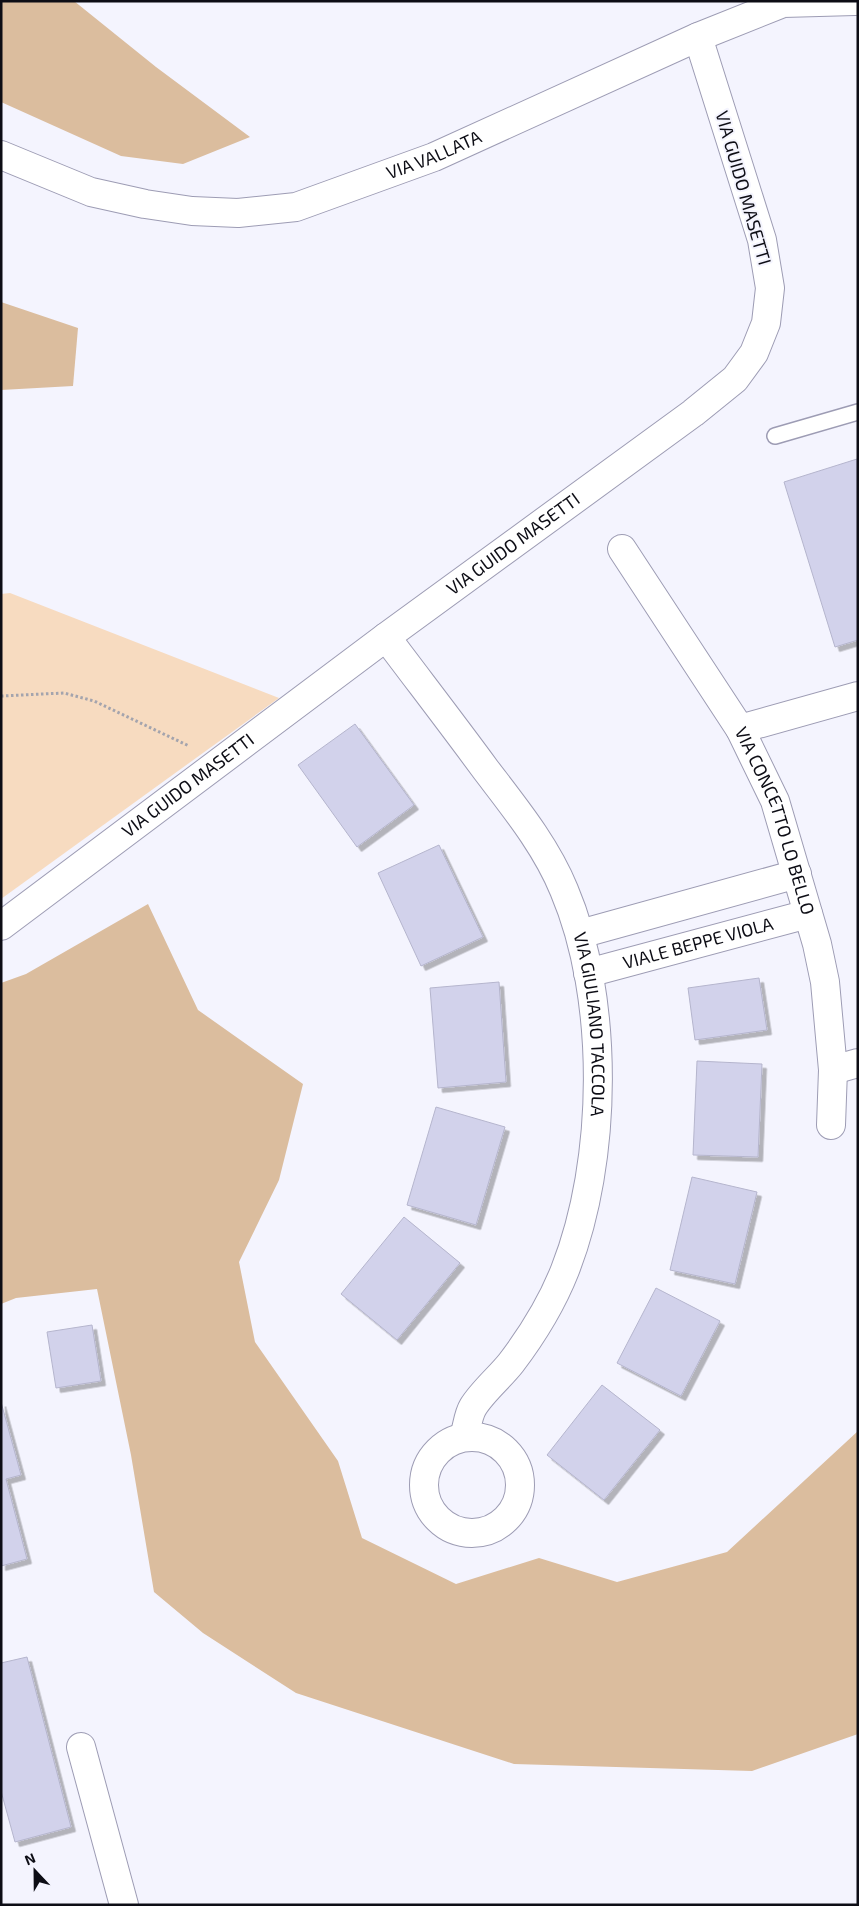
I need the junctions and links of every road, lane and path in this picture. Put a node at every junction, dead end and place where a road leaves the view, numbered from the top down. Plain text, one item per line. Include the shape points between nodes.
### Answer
1 (855, 1) edge
2 (698, 37) junction
3 (1, 155) edge
4 (858, 412) edge
5 (775, 436) dead end
6 (622, 549) dead end
7 (386, 637) junction
8 (1, 696) edge
9 (858, 696) edge
10 (740, 730) junction
11 (221, 761) junction
12 (797, 874) junction
13 (808, 914) junction
14 (1, 926) edge
15 (580, 934) junction
16 (588, 973) junction
17 (846, 1066) edge
18 (831, 1125) dead end
19 (464, 1437) dead end
20 (82, 1746) dead end
21 (124, 1905) edge

1 - 2 street, VIA VALLATA via 783,3
2 - 3 street, VIA VALLATA via 434,157 296,207 229,212 144,204 91,192
2 - 7 street, VIA GUIDO MASETTI via 763,249 770,288 766,323 754,353 735,379 693,413
4 - 5 lane
6 - 10 street, VIA CONCETTO LO BELLO
7 - 11 street, VIA GUIDO MASETTI
7 - 15 street, VIA GIULIANO TACCOLA via 541,847 564,889
8 - 11 path via 64,693 94,701
9 - 10 street
10 - 12 street, VIA CONCETTO LO BELLO via 775,801
11 - 14 street, VIA GUIDO MASETTI
12 - 13 street, VIA CONCETTO LO BELLO
12 - 15 street
13 - 16 street, VIALE BEPPE VIOLA
13 - 17 street, VIA CONCETTO LO BELLO
15 - 16 street, VIA GIULIANO TACCOLA
16 - 19 street, VIA GIULIANO TACCOLA via 595,1017 597,1105 592,1161 576,1238 551,1302 512,1361 472,1407
17 - 18 street, VIA CONCETTO LO BELLO
20 - 21 street

